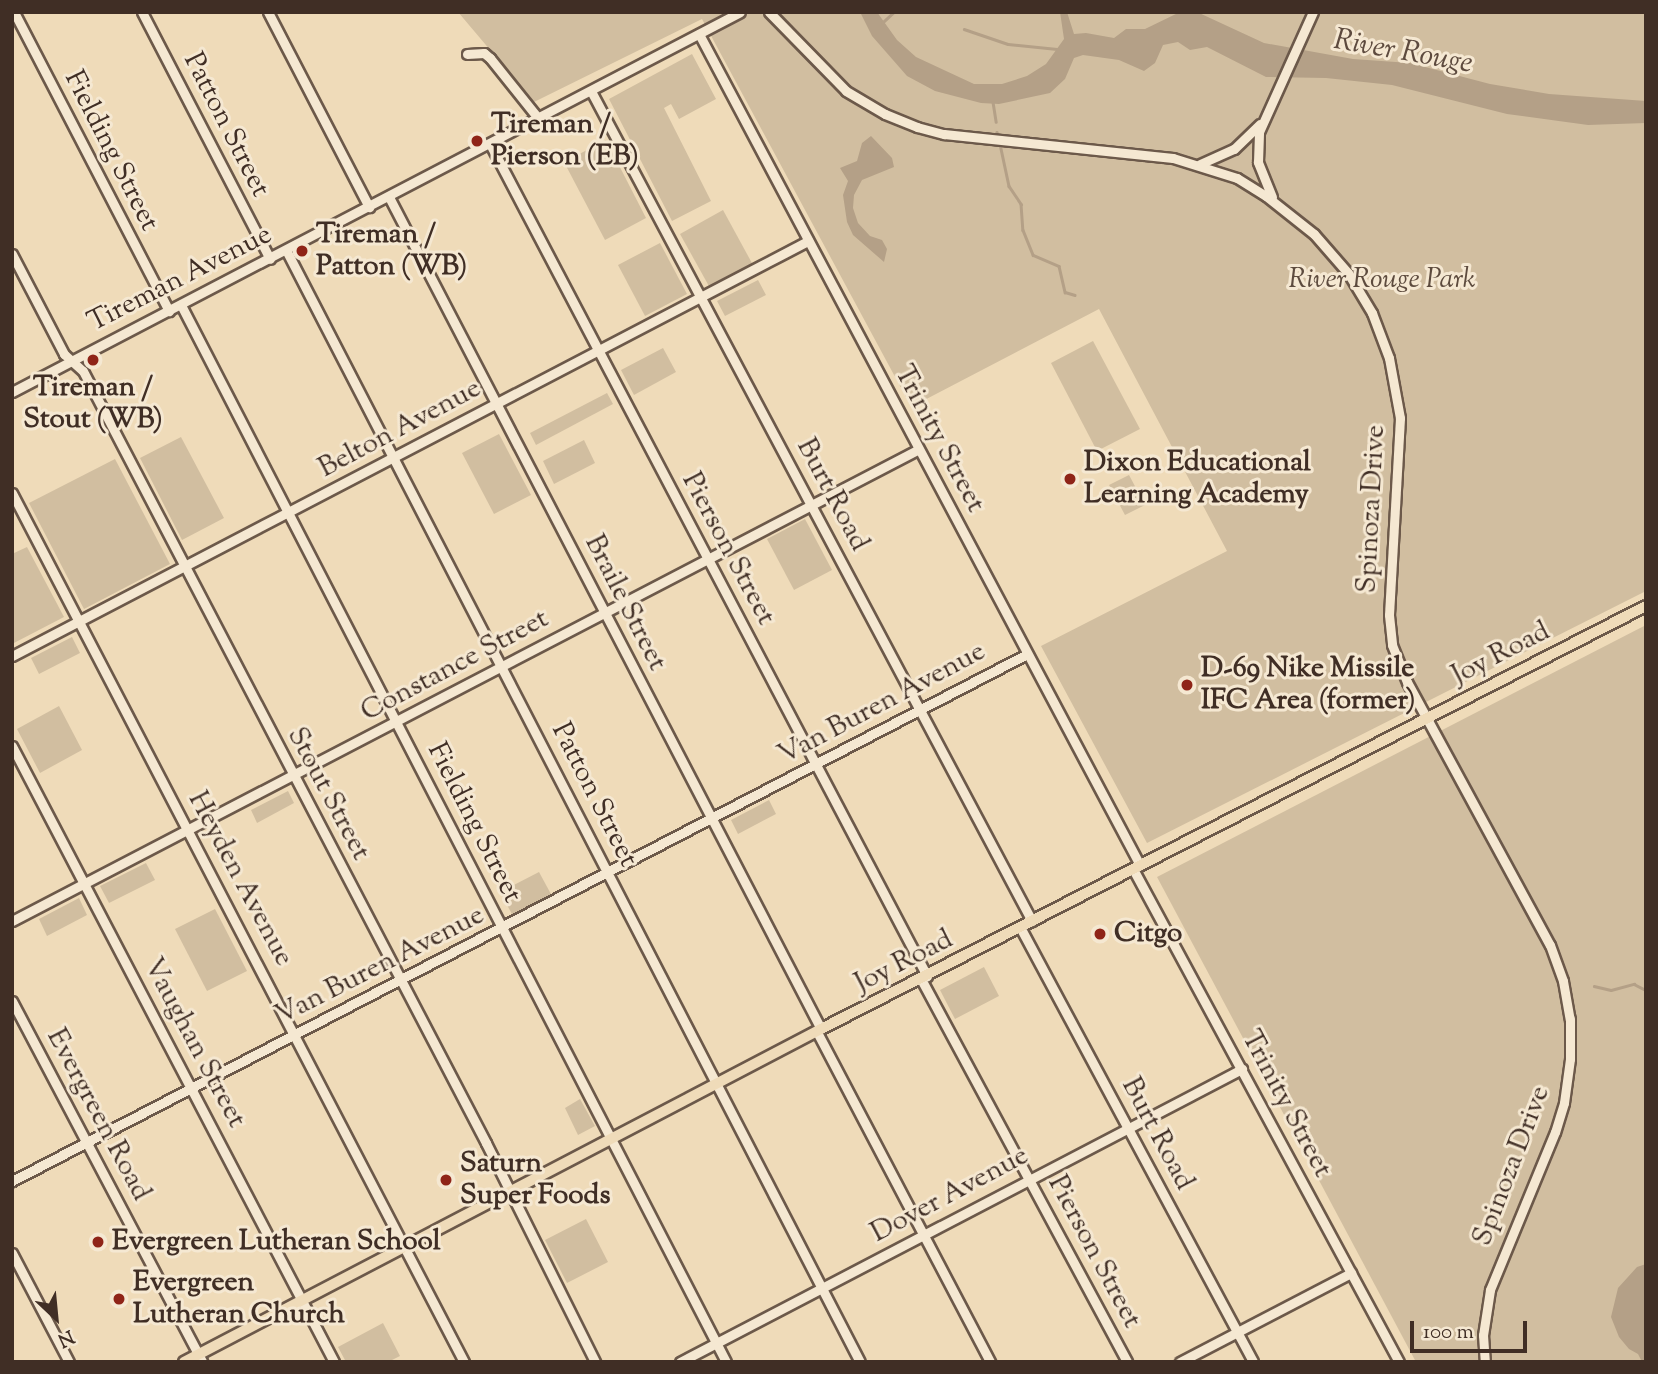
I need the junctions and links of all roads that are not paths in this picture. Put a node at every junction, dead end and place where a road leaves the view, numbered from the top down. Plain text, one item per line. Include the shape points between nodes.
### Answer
1 (14, 12) edge
2 (142, 12) edge
3 (268, 12) edge
4 (740, 12) edge
5 (769, 12) edge
6 (1313, 12) edge
7 (699, 34) junction
8 (467, 54) dead end
9 (592, 91) junction
10 (538, 118) junction
11 (1263, 119) junction
12 (490, 144) junction
13 (1199, 165) junction
14 (389, 197) junction
15 (1277, 204) junction
16 (369, 207) junction
17 (808, 241) junction
18 (286, 250) junction
19 (12, 254) edge
20 (270, 259) junction
21 (702, 297) junction
22 (181, 305) junction
23 (169, 311) junction
24 (599, 351) junction
25 (72, 361) junction
26 (12, 392) edge
27 (498, 405) junction
28 (919, 449) junction
29 (394, 459) junction
30 (12, 493) edge
31 (812, 505) junction
32 (288, 514) junction
33 (707, 559) junction
34 (184, 568) junction
35 (1646, 606) edge
36 (604, 614) junction
37 (79, 621) junction
38 (1027, 653) junction
39 (12, 656) edge
40 (502, 667) junction
41 (920, 709) junction
42 (1427, 717) junction
43 (396, 722) junction
44 (12, 746) edge
45 (816, 765) junction
46 (293, 776) junction
47 (713, 819) junction
48 (188, 829) junction
49 (1137, 867) junction
50 (609, 873) junction
51 (85, 883) junction
52 (12, 921) edge
53 (1032, 921) junction
54 (1020, 927) junction
55 (503, 928) junction
56 (924, 977) junction
57 (401, 981) junction
58 (12, 1001) edge
59 (819, 1030) junction
60 (296, 1035) junction
61 (1242, 1069) junction
62 (718, 1084) junction
63 (192, 1088) junction
64 (1128, 1128) junction
65 (612, 1139) junction
66 (86, 1143) junction
67 (1029, 1180) junction
68 (12, 1181) edge
69 (511, 1192) junction
70 (925, 1234) junction
71 (406, 1246) junction
72 (12, 1252) edge
73 (1351, 1273) junction
74 (822, 1288) junction
75 (302, 1300) junction
76 (1237, 1332) junction
77 (716, 1343) junction
78 (200, 1358) edge
79 (69, 1362) edge
80 (184, 1362) edge
81 (334, 1362) edge
82 (464, 1362) edge
83 (595, 1362) edge
84 (680, 1362) edge
85 (726, 1362) edge
86 (860, 1362) edge
87 (990, 1362) edge
88 (1127, 1362) edge
89 (1181, 1362) edge
90 (1253, 1362) edge
91 (1399, 1362) edge
92 (1485, 1362) edge

1 - 23 street, Fielding Street
2 - 20 street, Patton Street
3 - 16 street
4 - 7 street
5 - 13 street, Spinoza Drive via 846,90 917,127 944,134 1138,153
6 - 11 street
7 - 9 street
7 - 17 street, Trinity Street
8 - 10 street via 484,53 490,58
9 - 10 street
9 - 21 street, Burt Road
10 - 12 street
11 - 13 street via 1234,149
11 - 15 street via 1258,162
12 - 14 street
12 - 24 street, Pierson Street
13 - 15 street, Spinoza Drive via 1237,178
14 - 16 street, Tireman Avenue
14 - 27 street, Braile Street
15 - 42 street, Spinoza Drive via 1314,234 1348,273 1372,313 1389,358 1401,437 1390,634 1398,664
16 - 18 street, Tireman Avenue
17 - 21 street, Belton Avenue
17 - 28 street, Trinity Street
18 - 20 street, Tireman Avenue
18 - 29 street, Patton Street
19 - 25 street, Stout Street via 64,354
20 - 22 street, Tireman Avenue
21 - 24 street, Belton Avenue
21 - 31 street, Burt Road
22 - 23 street, Tireman Avenue
22 - 32 street, Fielding Street
23 - 25 street, Tireman Avenue
24 - 27 street, Belton Avenue
24 - 33 street, Pierson Street
25 - 26 street, Tireman Avenue
25 - 34 street, Stout Street via 83,371
27 - 29 street, Belton Avenue
27 - 36 street, Braile Street
28 - 31 street, Constance Street
28 - 38 street, Trinity Street
29 - 32 street, Belton Avenue
29 - 40 street, Patton Street
30 - 37 street, Heyden Avenue
31 - 33 street, Constance Street
31 - 41 street, Burt Road
32 - 34 street, Belton Avenue
32 - 43 street, Fielding Street
33 - 36 street, Constance Street
33 - 45 street, Pierson Street
34 - 37 street, Belton Avenue
34 - 46 street, Stout Street
35 - 42 main road, Joy Road
36 - 40 street, Constance Street
36 - 47 street, Braile Street
37 - 39 street, Belton Avenue
37 - 48 street, Heyden Avenue
38 - 41 street, Van Buren Avenue
38 - 49 street, Trinity Street
40 - 43 street, Constance Street
40 - 50 street, Patton Street
41 - 45 street, Van Buren Avenue
41 - 53 street, Burt Road
42 - 49 main road, Joy Road
42 - 92 street, Spinoza Drive via 1550,945 1570,1019 1564,1103 1490,1290 1483,1335
43 - 46 street, Constance Street
43 - 55 street, Fielding Street
44 - 51 street, Vaughan Street
45 - 47 street, Van Buren Avenue
45 - 56 street, Pierson Street
46 - 48 street, Constance Street
46 - 57 street, Stout Street
47 - 50 street, Van Buren Avenue
47 - 59 street, Braile Street
48 - 51 street, Constance Street
48 - 60 street, Heyden Avenue
49 - 53 main road, Joy Road
49 - 61 street, Trinity Street
50 - 55 street, Van Buren Avenue
50 - 62 street, Patton Street
51 - 52 street, Constance Street
51 - 63 street, Vaughan Street
53 - 54 main road, Joy Road
54 - 56 main road, Joy Road
54 - 64 street, Burt Road
55 - 57 street, Van Buren Avenue
55 - 65 street, Fielding Street
56 - 59 main road, Joy Road
56 - 67 street, Pierson Street
57 - 60 street, Van Buren Avenue
57 - 69 street, Stout Street
58 - 66 street, Evergreen Road
59 - 62 main road, Joy Road
59 - 70 street, Braile Street
60 - 63 street, Van Buren Avenue
60 - 71 street, Heyden Avenue
61 - 64 street, Dover Avenue
61 - 73 street, Trinity Street
62 - 65 main road, Joy Road
62 - 74 street, Patton Street
63 - 66 street, Van Buren Avenue
63 - 75 street, Vaughan Street
64 - 67 street, Dover Avenue
64 - 76 street, Burt Road
65 - 69 main road, Joy Road
65 - 77 street, Fielding Street
66 - 68 street, Van Buren Avenue
66 - 78 street, Evergreen Road
67 - 70 street, Dover Avenue
67 - 88 street, Pierson Street
69 - 71 main road, Joy Road
69 - 83 street, Stout Street
70 - 74 street, Dover Avenue
70 - 87 street, Braile Street
71 - 75 main road, Joy Road
71 - 82 street, Heyden Avenue
72 - 79 street
73 - 76 street
73 - 91 street, Trinity Street
74 - 77 street, Dover Avenue
74 - 86 street, Patton Street
75 - 78 main road, Joy Road
75 - 81 street, Vaughan Street
76 - 89 street
76 - 90 street, Burt Road
77 - 84 street, Dover Avenue
77 - 85 street, Fielding Street
78 - 80 main road, Joy Road

